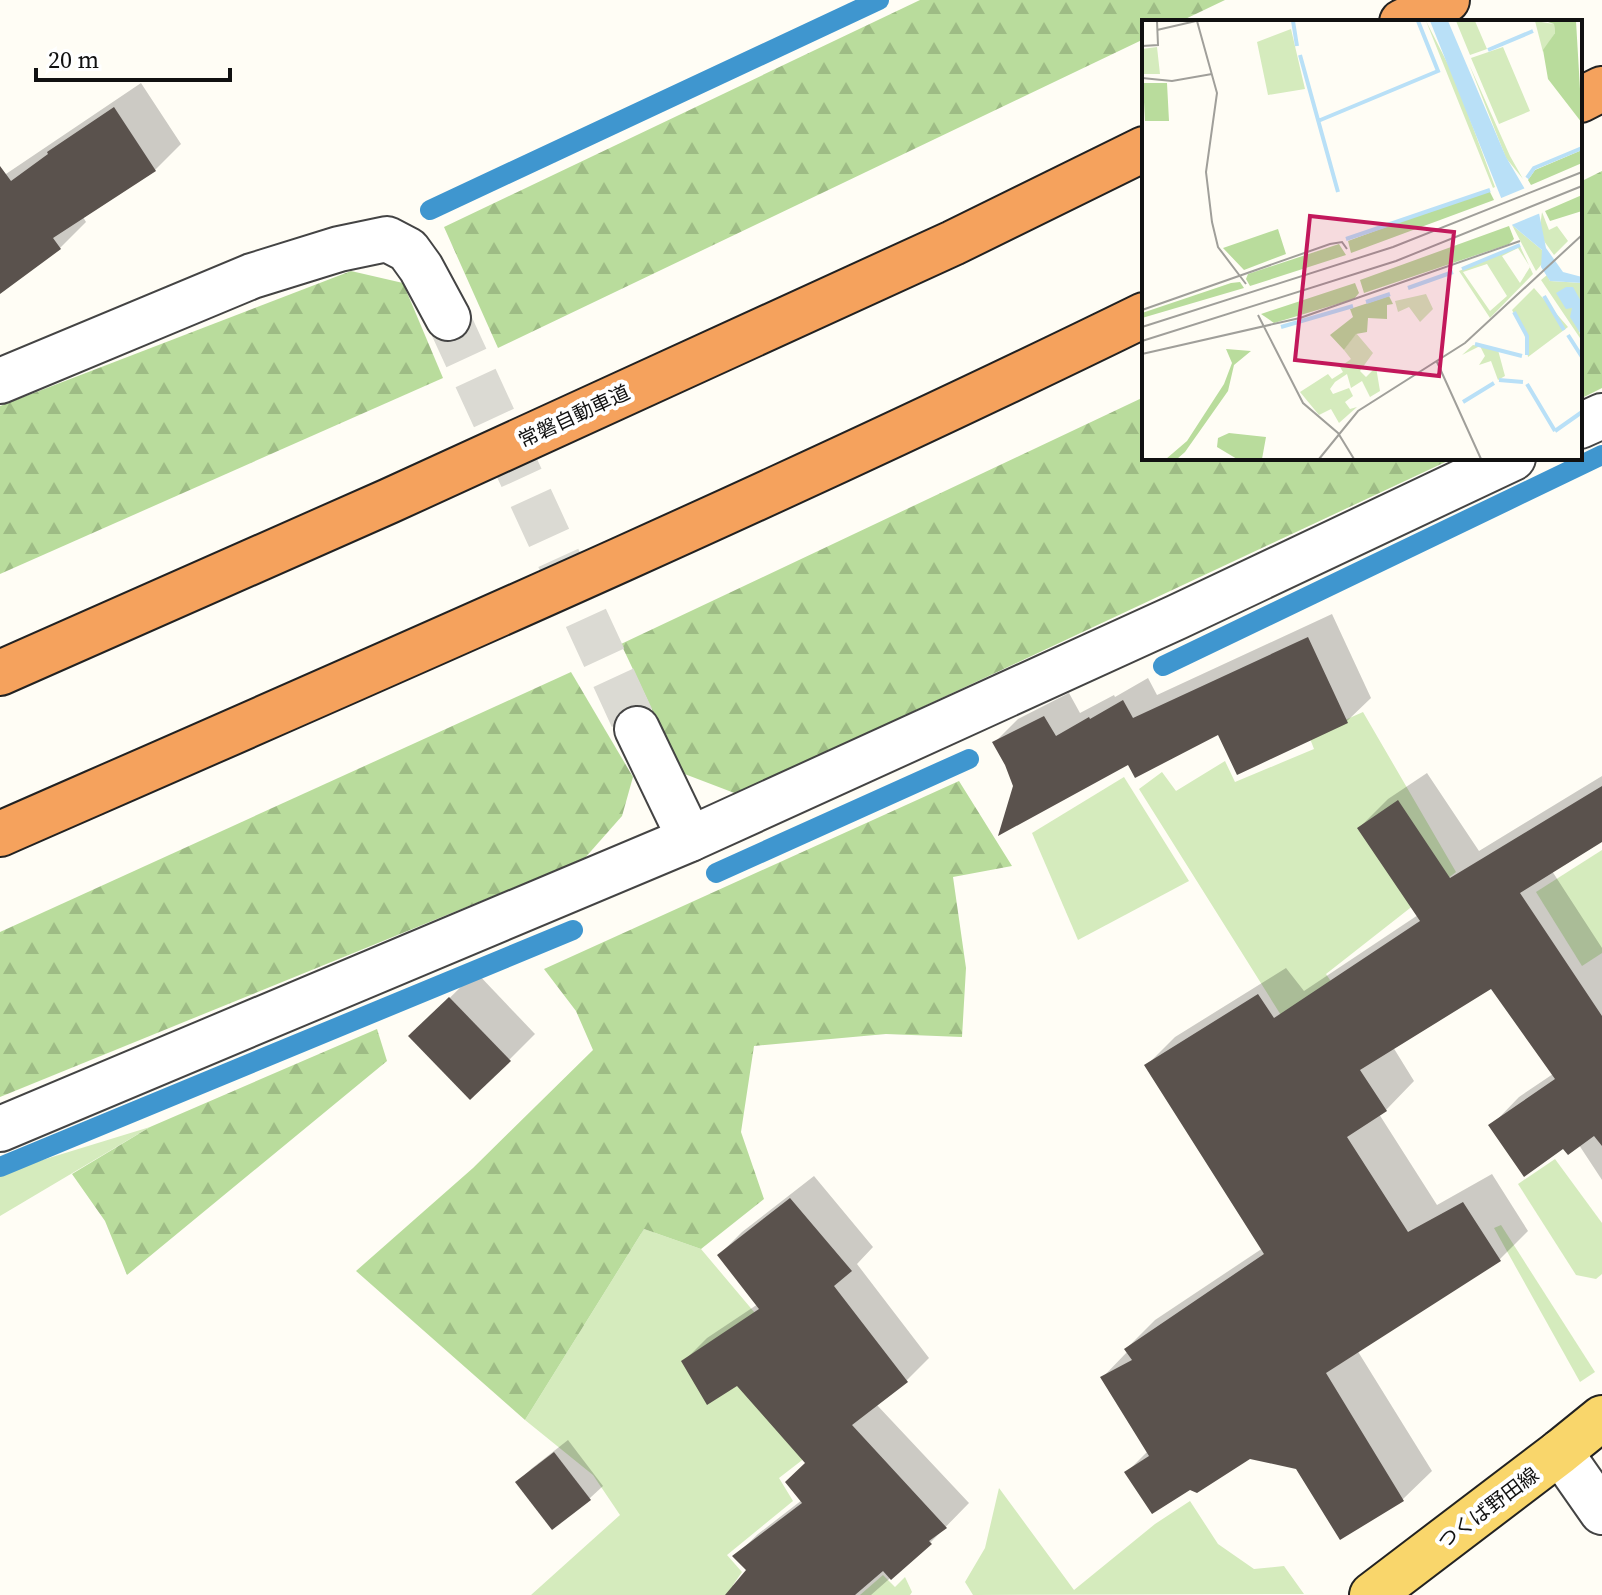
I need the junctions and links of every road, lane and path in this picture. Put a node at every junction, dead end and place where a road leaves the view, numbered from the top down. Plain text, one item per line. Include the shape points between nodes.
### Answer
1 (1447, 0) edge
2 (1406, 20) edge
3 (1602, 89) edge
4 (1582, 99) edge
5 (1142, 150) edge
6 (1142, 316) edge
7 (448, 318) tunnel mouth
8 (0, 381) edge
9 (1602, 416) edge
10 (1582, 425) edge
11 (1509, 460) edge
12 (0, 673) edge
13 (637, 729) tunnel mouth
14 (0, 834) edge
15 (690, 839) junction
16 (0, 1129) edge
17 (1602, 1418) edge
18 (1560, 1452) junction
19 (1602, 1512) edge
20 (1372, 1595) edge

1 - 2 highway
3 - 4 highway
5 - 12 highway, 常磐自動車道 via 953,243
6 - 14 highway via 452,636
7 - 8 street via 408,250 387,239 252,276
9 - 10 street
11 - 15 street
13 - 15 street
15 - 16 street
17 - 18 main road, つくば野田線
18 - 19 street
18 - 20 main road, つくば野田線

